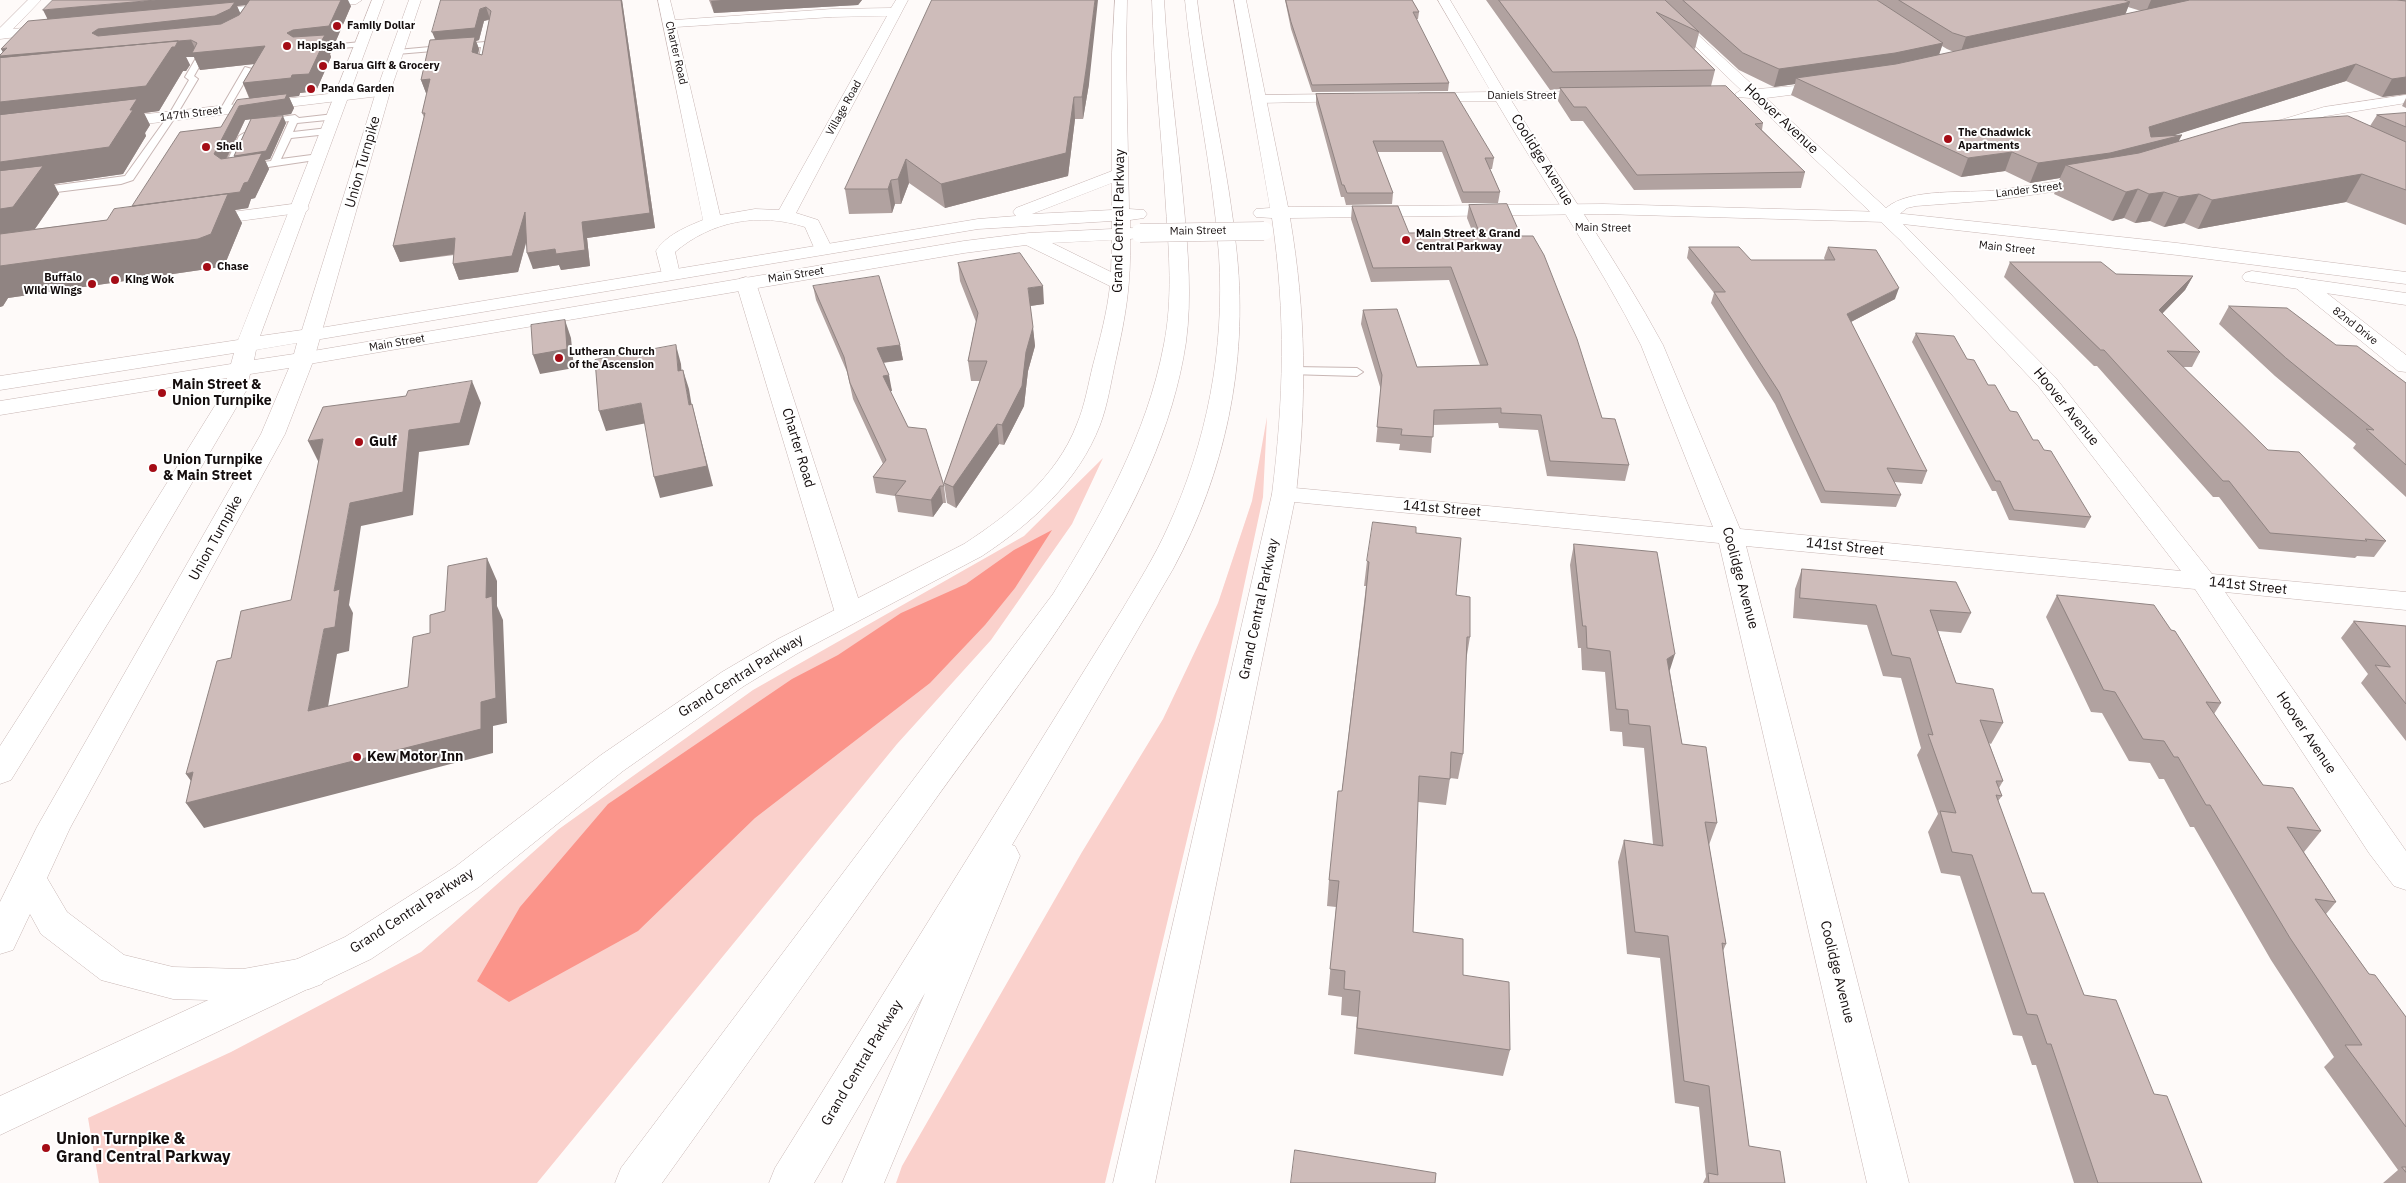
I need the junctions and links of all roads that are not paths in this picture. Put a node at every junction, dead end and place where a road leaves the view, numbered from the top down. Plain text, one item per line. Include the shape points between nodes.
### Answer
1 (35, 0) edge
2 (356, 0) edge
3 (378, 0) edge
4 (415, 0) edge
5 (664, 0) edge
6 (1121, 0) edge
7 (1158, 0) edge
8 (1240, 0) edge
9 (1444, 0) edge
10 (1653, 0) edge
11 (1192, 2) edge
12 (899, 6) edge
13 (254, 10) junction
14 (194, 15) edge
15 (246, 21) edge
16 (670, 24) junction
17 (66, 27) edge
18 (1, 34) edge
19 (361, 44) junction
20 (300, 50) edge
21 (397, 52) junction
22 (190, 61) edge
23 (482, 64) edge
24 (248, 69) edge
25 (1844, 84) edge
26 (383, 92) junction
27 (1725, 94) edge
28 (1754, 94) junction
29 (1612, 95) edge
30 (342, 96) junction
31 (1502, 96) junction
32 (1404, 97) edge
33 (1366, 98) edge
34 (1258, 99) junction
35 (2406, 100) edge
36 (278, 104) junction
37 (224, 110) junction
38 (172, 116) junction
39 (269, 121) junction
40 (2290, 121) junction
41 (331, 124) junction
42 (96, 125) edge
43 (247, 129) junction
44 (2323, 131) edge
45 (257, 133) edge
46 (285, 138) junction
47 (2241, 138) edge
48 (251, 145) edge
49 (239, 146) junction
50 (246, 155) edge
51 (234, 156) junction
52 (318, 157) junction
53 (275, 163) junction
54 (1121, 173) junction
55 (2113, 177) edge
56 (0, 196) edge
57 (300, 208) junction
58 (1270, 212) junction
59 (1121, 215) junction
60 (785, 216) junction
61 (1885, 217) junction
62 (186, 223) edge
63 (714, 223) junction
64 (1581, 223) junction
65 (978, 224) junction
66 (1283, 231) junction
67 (1302, 231) dead end
68 (1121, 234) junction
69 (1878, 235) dead end
70 (1906, 236) junction
71 (1029, 239) junction
72 (823, 248) junction
73 (670, 274) junction
74 (2406, 278) edge
75 (746, 283) junction
76 (1120, 284) junction
77 (2303, 284) junction
78 (2406, 299) edge
79 (306, 347) junction
80 (244, 356) junction
81 (2406, 366) edge
82 (1294, 371) junction
83 (1357, 372) dead end
84 (0, 383) edge
85 (0, 408) edge
86 (1284, 494) junction
87 (1730, 536) junction
88 (2203, 581) junction
89 (2406, 601) edge
90 (849, 613) junction
91 (1042, 765) junction
92 (0, 772) edge
93 (2406, 876) edge
94 (29, 879) junction
95 (0, 939) edge
96 (309, 972) junction
97 (0, 1116) edge
98 (797, 1174) edge
99 (636, 1183) edge
100 (863, 1183) edge
101 (1134, 1183) edge
102 (1888, 1183) edge

1 - 18 main road
2 - 13 main road
3 - 19 main road
4 - 21 main road, Union Turnpike
5 - 16 main road, Charter Road
6 - 54 main road, Grand Central Parkway
7 - 99 main road via 1176,209 1179,303 1169,370 1142,455 1091,556 1059,607
8 - 34 main road, Grand Central Parkway
9 - 31 main road, Coolidge Avenue
10 - 28 main road, Hoover Avenue
11 - 91 main road, Grand Central Parkway via 1228,255 1230,345 1224,391 1208,454 1180,529 1136,610
12 - 16 main road
12 - 60 main road, Village Road
13 - 14 main road
13 - 15 lane
16 - 63 main road, Charter Road
17 - 18 main road
19 - 20 lane
19 - 30 main road
21 - 23 lane via 486,40
21 - 26 main road, Union Turnpike
22 - 38 lane via 199,60 189,77 194,78
24 - 37 lane
25 - 28 main road
26 - 30 main road, 147th Street
26 - 79 main road, Union Turnpike
27 - 28 main road
28 - 61 main road, Hoover Avenue
29 - 31 main road, Daniels Street
30 - 36 main road, 147th Street
30 - 41 main road
31 - 32 main road, Daniels Street
31 - 64 main road, Coolidge Avenue
33 - 34 main road
34 - 58 main road, Grand Central Parkway
35 - 40 main road via 2352,107
36 - 37 main road, 147th Street
36 - 39 lane
37 - 38 main road, 147th Street
38 - 42 main road, 147th Street
38 - 56 lane via 129,178
39 - 43 lane
39 - 46 lane via 295,118
40 - 44 main road
40 - 47 main road
41 - 46 lane
41 - 46 lane
41 - 52 main road
43 - 45 lane
43 - 49 lane
46 - 53 lane
48 - 49 lane
49 - 51 lane
50 - 51 lane
51 - 53 lane via 228,170
52 - 53 lane
52 - 57 main road
54 - 59 main road, Grand Central Parkway
54 - 65 main road via 1024,211
55 - 61 main road, Lander Street via 2029,191 1916,201 1901,204
57 - 62 main road
57 - 80 main road
58 - 59 main road, Main Street
58 - 64 main road, Main Street
58 - 66 main road, Grand Central Parkway
59 - 65 main road, Main Street
59 - 68 main road, Grand Central Parkway
60 - 63 main road via 747,216
60 - 72 main road via 812,224
61 - 64 main road, Main Street
61 - 70 main road, Hoover Avenue
61 - 74 main road, Main Street via 2177,248
63 - 73 main road via 676,239 665,251
64 - 87 main road, Coolidge Avenue via 1652,345
65 - 72 main road, Main Street
66 - 67 main road, Main Street
66 - 68 main road, Main Street, bridge
66 - 82 main road, Grand Central Parkway
68 - 71 main road, Main Street
68 - 76 main road, Grand Central Parkway
69 - 70 main road, Main Street
70 - 77 main road, Main Street via 2193,268
70 - 88 main road, Hoover Avenue via 2047,382
71 - 75 main road, Main Street
71 - 76 main road
72 - 73 main road, Main Street
73 - 79 main road, Main Street
75 - 79 main road, Main Street
75 - 90 main road, Charter Road
76 - 90 main road, Grand Central Parkway via 1114,327 1088,424 1066,467 1048,490 1002,531 973,550
77 - 78 main road, Main Street
77 - 81 main road, 82nd Drive
79 - 80 main road, Main Street
79 - 94 main road, Union Turnpike via 273,434 54,827
80 - 84 main road, Main Street
80 - 85 main road, Main Street
80 - 92 main road via 235,392
82 - 83 lane
82 - 86 main road, Grand Central Parkway
86 - 87 main road, 141st Street
86 - 101 main road, Grand Central Parkway
87 - 88 main road, 141st Street
87 - 102 main road, Coolidge Avenue
88 - 89 main road, 141st Street
88 - 93 main road, Hoover Avenue
90 - 96 main road, Grand Central Parkway via 788,646 675,717 612,762 467,877 358,948
91 - 98 main road, Grand Central Parkway
91 - 100 main road
94 - 95 main road, Union Turnpike
94 - 96 main road via 54,924 114,969 173,983 243,985
96 - 97 main road, Grand Central Parkway

